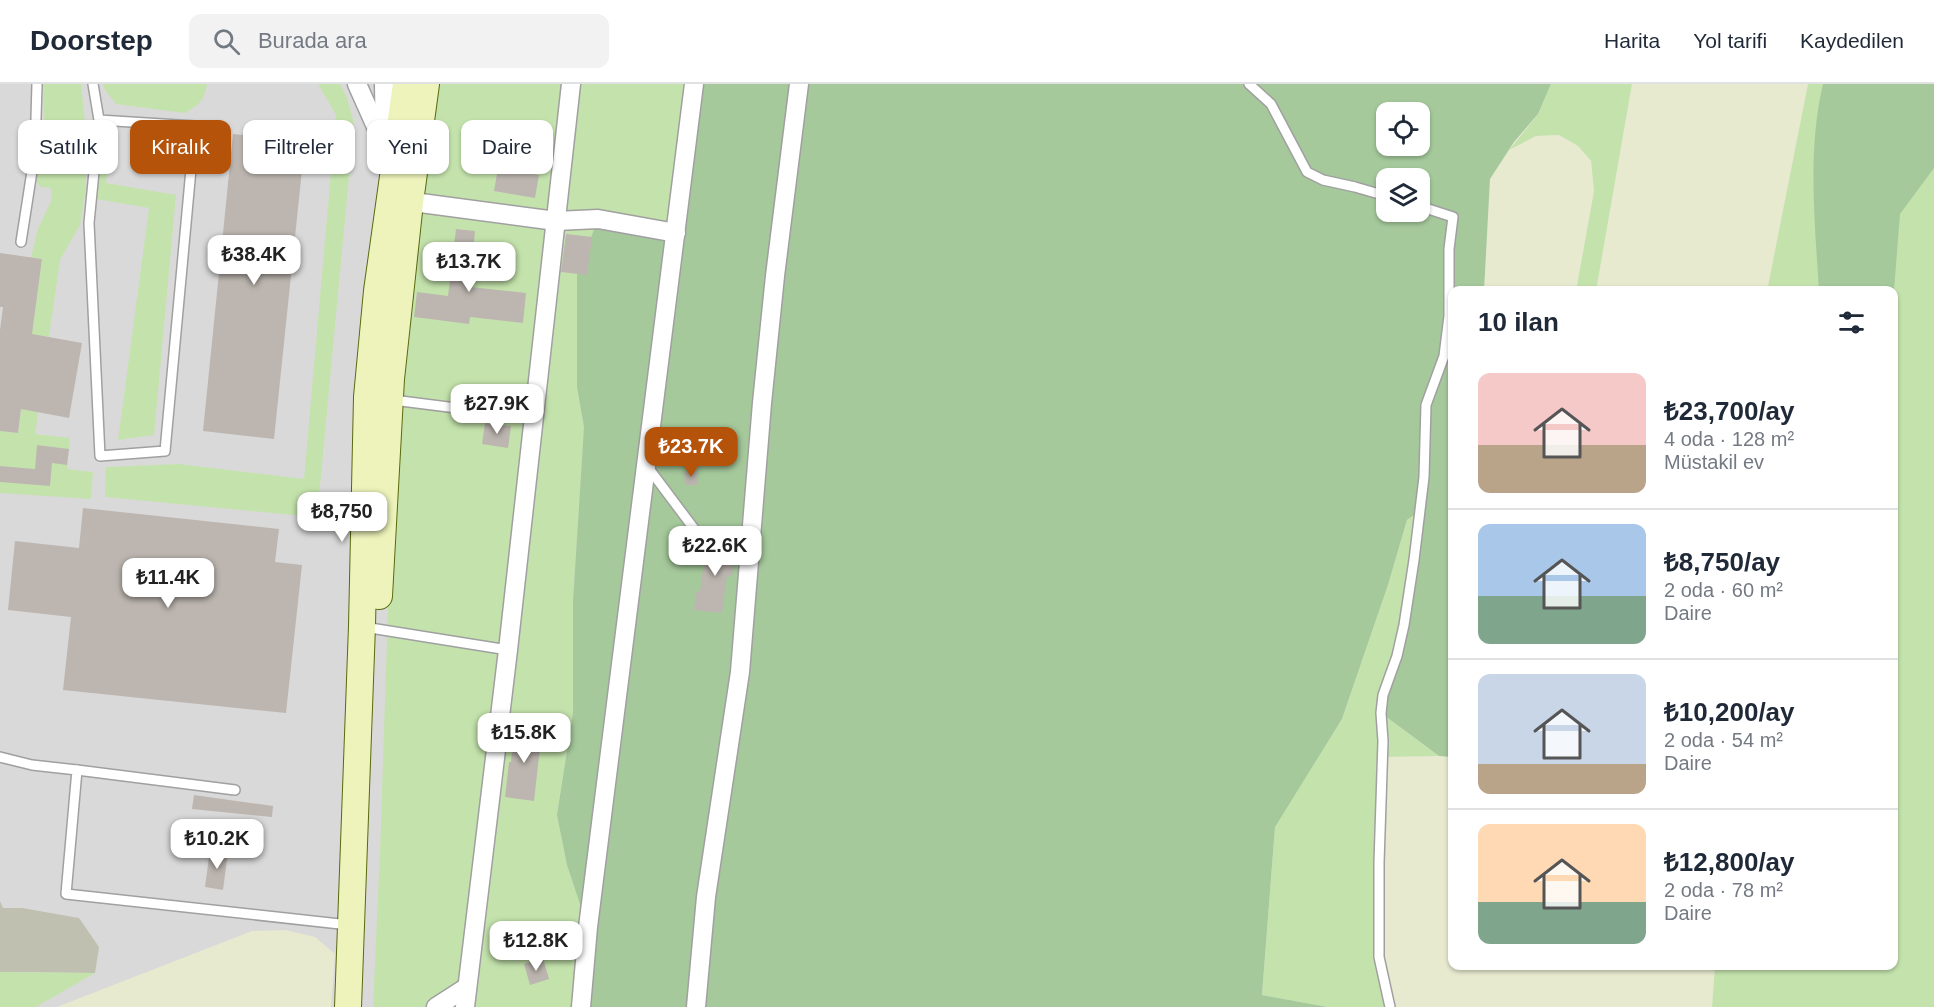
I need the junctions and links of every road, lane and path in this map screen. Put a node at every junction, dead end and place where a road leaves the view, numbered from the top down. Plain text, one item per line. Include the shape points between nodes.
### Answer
1 (37, 84) edge
2 (93, 84) edge
3 (357, 84) edge
4 (384, 84) edge
5 (406, 84) edge
6 (426, 84) edge
7 (572, 84) edge
8 (694, 84) edge
9 (799, 84) edge
10 (1249, 84) edge
11 (99, 120) junction
12 (374, 120) edge
13 (385, 120) edge
14 (394, 174) edge
15 (1376, 193) edge
16 (401, 200) junction
17 (1430, 210) edge
18 (556, 221) junction
19 (676, 232) junction
20 (21, 242) dead end
21 (1449, 286) edge
22 (1448, 324) edge
23 (378, 398) junction
24 (535, 418) junction
25 (646, 465) junction
26 (698, 534) dead end
27 (370, 628) junction
28 (508, 650) junction
29 (0, 757) edge
30 (77, 770) junction
31 (235, 789) dead end
32 (351, 925) junction
33 (467, 987) junction
34 (348, 1007) edge
35 (363, 1007) edge
36 (436, 1007) edge
37 (465, 1007) edge
38 (581, 1007) edge
39 (696, 1007) edge
40 (1390, 1007) edge

1 - 20 lane via 35,152
2 - 11 lane
3 - 12 street
4 - 13 street
5 - 16 main road
6 - 16 main road
7 - 18 street
8 - 19 street
9 - 39 street via 772,310 740,672 706,897
10 - 15 lane via 1271,104 1306,172
11 - 11 lane via 195,126 165,451 100,456 89,223
14 - 16 street
16 - 18 street
16 - 23 main road via 377,291
17 - 21 lane via 1453,217
18 - 19 street via 598,219
18 - 24 street
19 - 25 street
22 - 40 lane via 1444,356 1426,405 1424,477 1414,560 1404,625 1381,713 1379,957
23 - 24 lane
23 - 27 main road
24 - 28 street
25 - 26 lane
25 - 38 street
27 - 28 lane
27 - 32 main road
27 - 35 main road
28 - 33 street
29 - 30 lane
30 - 31 lane
30 - 32 lane via 66,894
32 - 34 main road
33 - 36 street
33 - 37 street

